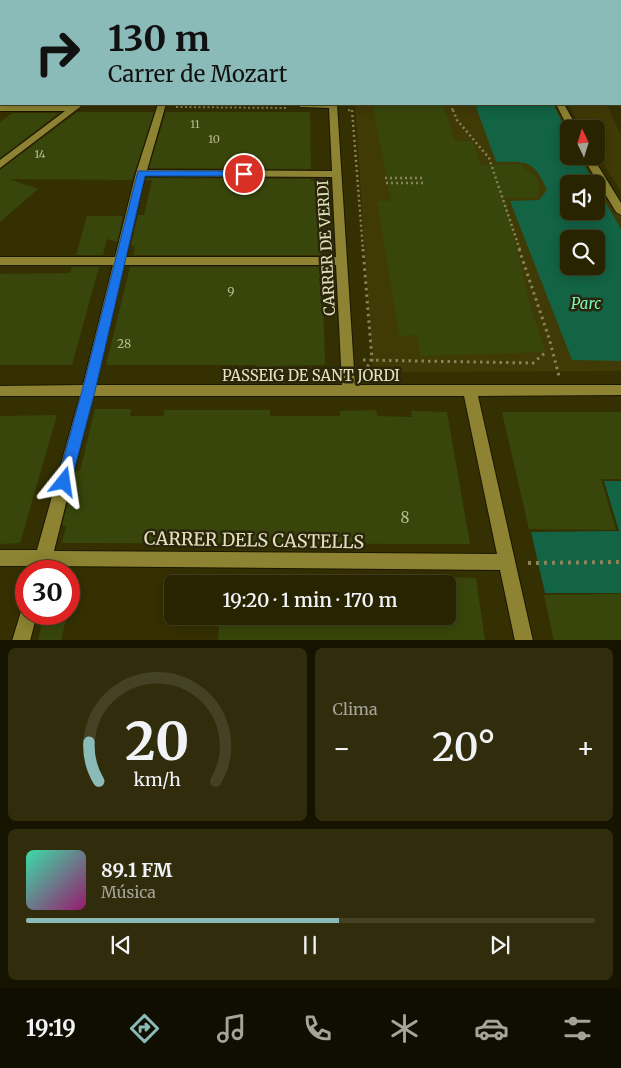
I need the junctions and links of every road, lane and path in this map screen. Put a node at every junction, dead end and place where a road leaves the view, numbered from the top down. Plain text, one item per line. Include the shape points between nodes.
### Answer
1 (162, 105) edge
2 (332, 105) edge
3 (450, 105) edge
4 (560, 105) edge
5 (78, 106) edge
6 (0, 108) edge
7 (568, 120) edge
8 (0, 165) edge
9 (592, 165) edge
10 (141, 173) junction
11 (338, 174) junction
12 (385, 178) dead end
13 (422, 178) dead end
14 (423, 183) dead end
15 (386, 184) dead end
16 (621, 212) edge
17 (0, 261) edge
18 (119, 261) junction
19 (340, 261) junction
20 (546, 352) dead end
21 (347, 360) junction
22 (621, 390) edge
23 (0, 391) edge
24 (88, 391) junction
25 (563, 391) junction
26 (349, 392) junction
27 (470, 392) junction
28 (0, 558) edge
29 (15, 560) edge
30 (43, 560) edge
31 (507, 562) junction
32 (621, 562) edge
33 (528, 563) dead end
34 (80, 564) edge
35 (25, 625) edge
36 (21, 640) edge
37 (524, 640) edge

1 - 10 street
2 - 11 street, CARRER DE VERDI
3 - 25 path via 457,120 489,158 549,338
4 - 7 street
5 - 6 street
5 - 8 street
9 - 16 street
10 - 11 street
10 - 18 street
11 - 19 street, CARRER DE VERDI
12 - 13 path
14 - 15 path
17 - 18 street
18 - 19 street
18 - 24 street
19 - 21 street, CARRER DE VERDI
20 - 21 path via 533,363
21 - 26 street, CARRER DE VERDI
22 - 25 street, PASSEIG DE SANT JORDI
23 - 24 street, PASSEIG DE SANT JORDI
24 - 26 street, PASSEIG DE SANT JORDI
24 - 30 street
25 - 27 street, PASSEIG DE SANT JORDI
26 - 27 street, PASSEIG DE SANT JORDI
27 - 31 street
28 - 29 street, CARRER DELS CASTELLS
31 - 34 street, CARRER DELS CASTELLS
31 - 37 street
32 - 33 path
35 - 36 street

